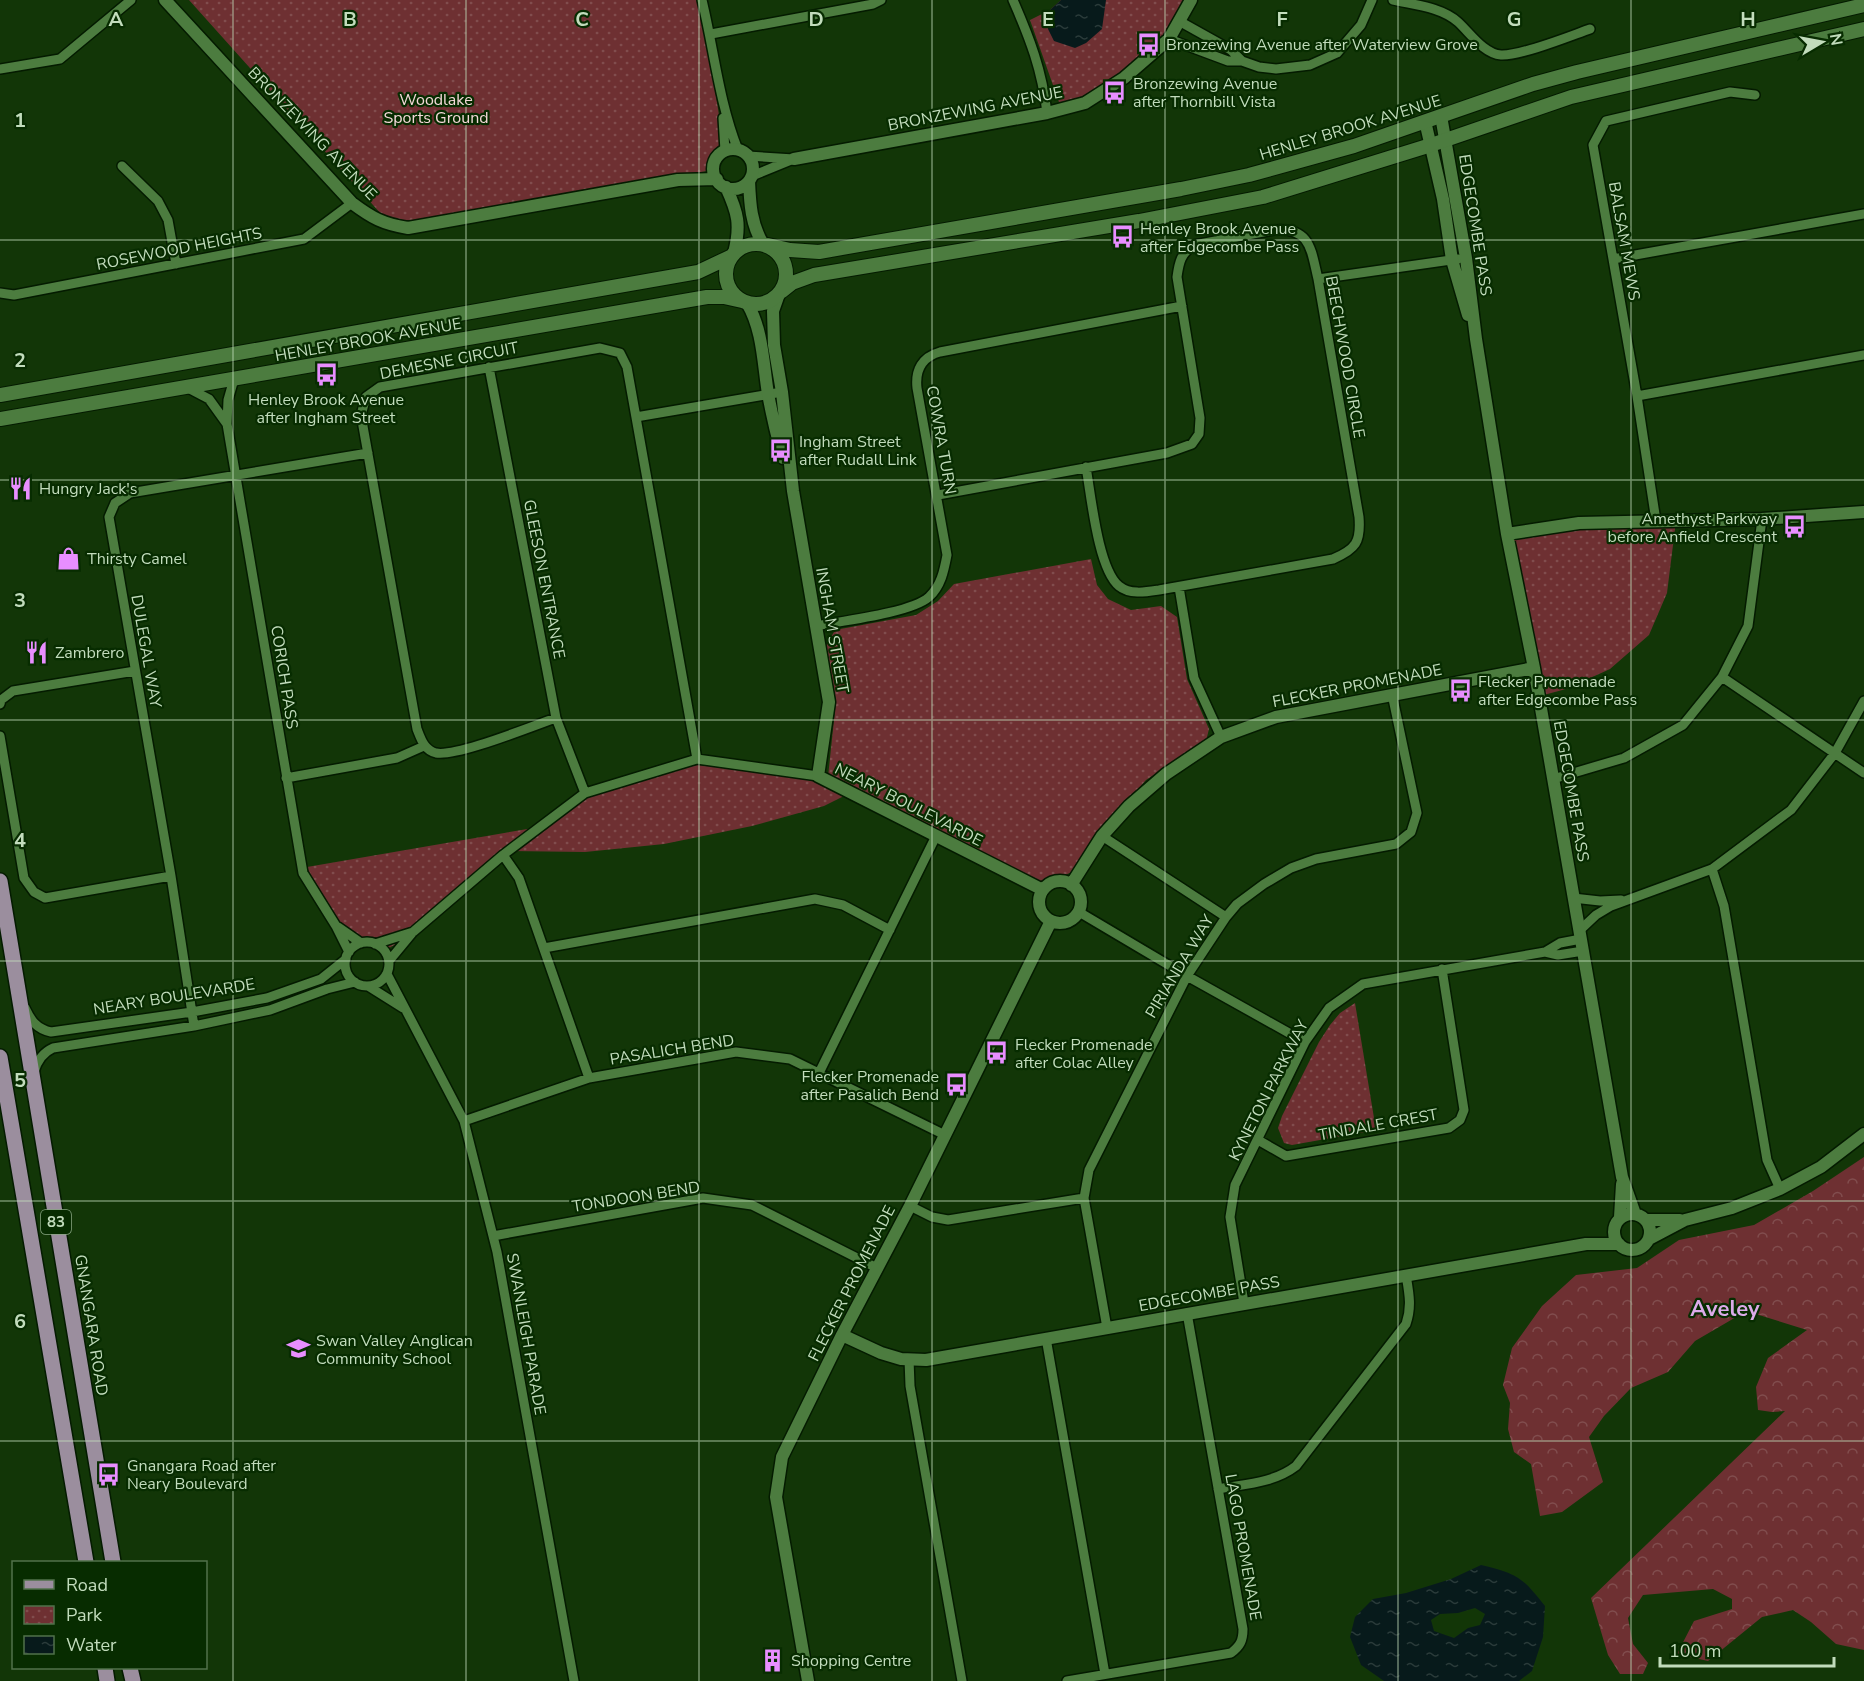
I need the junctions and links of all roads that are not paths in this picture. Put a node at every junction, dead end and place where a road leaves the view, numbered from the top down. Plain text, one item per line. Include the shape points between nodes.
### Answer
1 (131, 0) edge
2 (165, 0) edge
3 (702, 0) edge
4 (881, 0) edge
5 (1013, 0) edge
6 (1191, 0) edge
7 (1372, 0) edge
8 (1393, 0) edge
9 (1864, 5) edge
10 (1179, 21) junction
11 (1590, 28) dead end
12 (1864, 29) edge
13 (711, 34) junction
14 (1169, 39) junction
15 (1242, 61) junction
16 (0, 69) edge
17 (1755, 95) dead end
18 (1047, 113) junction
19 (1441, 116) junction
20 (1425, 122) junction
21 (1445, 140) junction
22 (1431, 145) junction
23 (737, 152) junction
24 (794, 159) junction
25 (122, 166) dead end
26 (719, 178) junction
27 (751, 178) junction
28 (352, 203) junction
29 (1864, 214) edge
30 (766, 245) junction
31 (733, 254) junction
32 (1466, 258) junction
33 (1613, 259) junction
34 (1452, 260) junction
35 (176, 264) junction
36 (1318, 279) junction
37 (0, 292) edge
38 (781, 292) junction
39 (744, 302) junction
40 (1182, 306) junction
41 (1476, 339) junction
42 (1864, 355) edge
43 (489, 367) junction
44 (234, 379) junction
45 (187, 387) junction
46 (782, 392) junction
47 (768, 394) junction
48 (0, 395) edge
49 (1637, 396) junction
50 (636, 417) junction
51 (0, 419) edge
52 (227, 424) junction
53 (368, 453) junction
54 (1086, 467) junction
55 (236, 474) junction
56 (793, 491) junction
57 (938, 495) junction
58 (1864, 512) edge
59 (1762, 519) junction
60 (1656, 521) junction
61 (1507, 534) junction
62 (1179, 587) junction
63 (816, 626) junction
64 (1534, 668) junction
65 (135, 672) junction
66 (1722, 677) junction
67 (1392, 694) junction
68 (1864, 701) edge
69 (0, 704) edge
70 (556, 718) junction
71 (0, 736) edge
72 (1221, 737) junction
73 (424, 746) junction
74 (1835, 753) junction
75 (697, 759) junction
76 (1864, 773) edge
77 (818, 776) junction
78 (286, 778) junction
79 (1553, 780) junction
80 (585, 793) junction
81 (936, 836) junction
82 (1102, 836) junction
83 (503, 855) junction
84 (1712, 868) junction
85 (171, 876) junction
86 (0, 880) edge
87 (1071, 885) junction
88 (1043, 890) junction
89 (1573, 898) junction
90 (1629, 900) junction
91 (1079, 912) junction
92 (1226, 916) junction
93 (1051, 921) junction
94 (336, 926) junction
95 (890, 930) junction
96 (413, 932) junction
97 (1581, 940) junction
98 (361, 943) junction
99 (375, 944) junction
100 (544, 948) junction
101 (347, 956) junction
102 (389, 961) junction
103 (1442, 969) junction
104 (387, 974) junction
105 (1187, 976) junction
106 (355, 982) junction
107 (368, 986) junction
108 (20, 994) junction
109 (403, 1008) junction
110 (192, 1012) junction
111 (194, 1026) junction
112 (1305, 1042) junction
113 (0, 1057) edge
114 (819, 1073) junction
115 (589, 1078) junction
116 (33, 1080) junction
117 (464, 1121) junction
118 (1864, 1134) edge
119 (945, 1135) junction
120 (1258, 1140) junction
121 (1622, 1177) junction
122 (1780, 1189) junction
123 (1084, 1198) junction
124 (910, 1206) junction
125 (1635, 1214) junction
126 (1620, 1217) junction
127 (1646, 1220) junction
128 (1684, 1220) junction
129 (1614, 1229) junction
130 (494, 1236) junction
131 (1649, 1239) junction
132 (1586, 1244) junction
133 (1618, 1244) junction
134 (877, 1268) junction
135 (1406, 1275) junction
136 (1244, 1304) junction
137 (1187, 1313) junction
138 (1107, 1328) junction
139 (842, 1335) junction
140 (1046, 1338) junction
141 (909, 1359) junction
142 (1218, 1489) junction
143 (86, 1561) edge
144 (113, 1561) edge
145 (1105, 1674) junction
146 (574, 1681) edge
147 (808, 1681) edge
148 (962, 1681) edge
149 (1066, 1681) edge

1 - 16 street via 60,59
2 - 28 street, BRONZEWING AVENUE
3 - 13 street
4 - 13 street
5 - 18 street via 1037,57
6 - 10 street, BRONZEWING AVENUE
7 - 15 street via 1361,25 1337,53 1310,65 1275,69
8 - 11 street via 1442,12 1488,50 1501,55 1528,50
9 - 19 main road, HENLEY BROOK AVENUE via 1577,72
10 - 14 street, BRONZEWING AVENUE
10 - 15 street via 1231,50
12 - 21 main road via 1571,97
13 - 23 street via 722,101
14 - 15 street via 1228,61
14 - 18 street, BRONZEWING AVENUE via 1124,78 1085,103
17 - 33 street, BALSAM MEWS via 1730,92 1606,120 1593,146
18 - 24 street, BRONZEWING AVENUE
19 - 20 main road, HENLEY BROOK AVENUE
19 - 21 street, EDGECOMBE PASS
20 - 22 street, EDGECOMBE PASS
20 - 30 main road, HENLEY BROOK AVENUE via 1314,159 1181,189 819,252
21 - 22 main road
21 - 32 street, EDGECOMBE PASS
22 - 34 street, EDGECOMBE PASS
22 - 38 main road via 1263,197 814,275
23 - 24 street, BRONZEWING AVENUE
23 - 26 street via 720,155
23 - 27 street via 752,162
24 - 27 street, BRONZEWING AVENUE
25 - 35 street via 158,201 168,220
26 - 27 street via 739,188
26 - 28 street, BRONZEWING AVENUE via 678,180 408,228 374,219
26 - 31 street via 738,217
27 - 30 street via 751,217
28 - 35 street, ROSEWOOD HEIGHTS via 304,239
29 - 33 street
30 - 31 main road via 749,244
30 - 38 main road via 786,265 786,283
31 - 39 main road via 727,265 728,285
31 - 48 main road, HENLEY BROOK AVENUE via 698,272
32 - 34 street
32 - 41 street, EDGECOMBE PASS
33 - 49 street, BALSAM MEWS
34 - 36 street
34 - 41 street, EDGECOMBE PASS
35 - 37 street, ROSEWOOD HEIGHTS via 14,295
36 - 40 street, BEECHWOOD CIRCLE via 1311,250 1298,232 1287,229 1194,245 1185,250 1179,262 1177,277
36 - 62 street, BEECHWOOD CIRCLE via 1359,517 1358,542 1346,554 1333,559
38 - 39 main road via 764,303
38 - 46 street, INGHAM STREET via 773,326
39 - 44 main road, HENLEY BROOK AVENUE via 707,297
39 - 47 street, INGHAM STREET via 756,323
40 - 54 street, BEECHWOOD CIRCLE via 1198,398 1198,434 1192,444 1182,449
40 - 57 street, COWRA TURN via 928,357 916,378
41 - 61 street, EDGECOMBE PASS
42 - 49 street
43 - 50 street, DEMESNE CIRCUIT via 610,349 625,359
43 - 53 street, DEMESNE CIRCUIT via 380,387 366,397 361,415
43 - 70 street, GLEESON ENTRANCE
44 - 45 main road, HENLEY BROOK AVENUE
44 - 52 street, CORICH PASS
45 - 51 main road, HENLEY BROOK AVENUE
45 - 52 street, CORICH PASS via 209,399
46 - 47 street
46 - 56 street, INGHAM STREET
47 - 50 street
47 - 56 street, INGHAM STREET
49 - 60 street, BALSAM MEWS
50 - 75 street, DEMESNE CIRCUIT
52 - 55 street, CORICH PASS
53 - 55 street, DULEGAL WAY
53 - 73 street, DEMESNE CIRCUIT via 417,729
54 - 57 street, BEECHWOOD CIRCLE
54 - 62 street, BEECHWOOD CIRCLE via 1105,566 1113,579 1130,592
55 - 65 street, DULEGAL WAY via 130,493 115,503 109,517
55 - 78 street, CORICH PASS
56 - 63 street, INGHAM STREET
57 - 63 street, COWRA TURN via 947,555 942,580 928,598 910,607
58 - 59 street
59 - 60 street
59 - 66 street via 1748,626
60 - 61 street via 1579,523
61 - 64 street, EDGECOMBE PASS
62 - 72 street via 1194,678
63 - 77 street, INGHAM STREET via 830,702
64 - 67 street, FLECKER PROMENADE
64 - 79 street, EDGECOMBE PASS
65 - 69 street via 13,691
65 - 85 street, DULEGAL WAY
66 - 74 street
66 - 79 street via 1683,725 1624,758
67 - 72 street, FLECKER PROMENADE via 1276,717
67 - 92 street, PIRIANDA WAY via 1417,813 1411,832 1396,844 1316,859 1291,868 1264,884
68 - 74 street
70 - 73 street via 460,751 436,753
70 - 80 street, GLEESON ENTRANCE
71 - 85 street via 24,878 34,892 45,898
72 - 82 street, FLECKER PROMENADE via 1166,774
73 - 78 street via 397,758
74 - 76 street
74 - 84 street via 1791,810
75 - 77 street, NEARY BOULEVARDE
75 - 80 street, NEARY BOULEVARDE
77 - 81 street, NEARY BOULEVARDE
78 - 94 street, CORICH PASS via 303,873
79 - 89 street, EDGECOMBE PASS
80 - 83 street, NEARY BOULEVARDE
81 - 88 street, NEARY BOULEVARDE
81 - 95 street
82 - 87 street, FLECKER PROMENADE
82 - 92 street
83 - 96 street, NEARY BOULEVARDE
83 - 100 street via 519,878
84 - 90 street
84 - 122 street via 1724,906 1767,1160
85 - 110 street, DULEGAL WAY
86 - 108 main road, GNANGARA ROAD / 83
87 - 88 street via 1059,881
87 - 91 street via 1081,900
88 - 93 street via 1041,911
89 - 90 street
89 - 97 street, EDGECOMBE PASS
90 - 97 street via 1596,915
91 - 93 street via 1070,921
91 - 105 street
92 - 105 street, PIRIANDA WAY
93 - 119 street, FLECKER PROMENADE
94 - 98 street, CORICH PASS
94 - 101 street, CORICH PASS
95 - 100 street via 843,905 815,899
95 - 114 street
96 - 99 street, NEARY BOULEVARDE
96 - 102 street, NEARY BOULEVARDE
97 - 103 street, KYNETON PARKWAY via 1558,955 1545,952
97 - 121 street, EDGECOMBE PASS
98 - 99 street
98 - 101 street
99 - 102 street
100 - 115 street
101 - 106 street via 347,972
101 - 110 street, NEARY BOULEVARDE via 321,979 267,998
102 - 104 street
103 - 112 street, KYNETON PARKWAY via 1363,984 1329,1008
103 - 120 street, TINDALE CREST via 1464,1110 1460,1120 1449,1128 1286,1156
104 - 107 street via 379,983
104 - 109 street, SWANLEIGH PARADE
105 - 112 street
105 - 123 street, PIRIANDA WAY via 1089,1170
106 - 107 street
106 - 111 street, NEARY BOULEVARDE via 270,1010
107 - 109 street, SWANLEIGH PARADE
108 - 110 street, NEARY BOULEVARDE via 36,1025 51,1032
108 - 116 main road, GNANGARA ROAD / 83
109 - 117 street, SWANLEIGH PARADE
110 - 111 street, DULEGAL WAY
111 - 116 street, NEARY BOULEVARDE via 53,1048 39,1058
112 - 120 street, KYNETON PARKWAY
113 - 143 main road, 83
114 - 115 street, PASALICH BEND via 790,1059 736,1053
114 - 119 street, PASALICH BEND
115 - 117 street, PASALICH BEND
116 - 144 main road, GNANGARA ROAD / 83
117 - 130 street, SWANLEIGH PARADE
118 - 122 street via 1821,1167
119 - 124 street, FLECKER PROMENADE
120 - 136 street, KYNETON PARKWAY via 1235,1185 1230,1216
121 - 125 street, EDGECOMBE PASS
121 - 126 street, EDGECOMBE PASS
122 - 128 street via 1732,1208
123 - 124 street via 948,1220
123 - 138 street, PIRIANDA WAY
124 - 134 street, FLECKER PROMENADE
125 - 126 street
125 - 127 street
126 - 129 street
127 - 128 street
127 - 131 street
128 - 131 street
129 - 132 street, EDGECOMBE PASS
129 - 133 street
130 - 134 street, TONDOON BEND via 703,1198 752,1205
130 - 146 street, SWANLEIGH PARADE
131 - 133 street via 1635,1250
132 - 133 street, EDGECOMBE PASS
132 - 135 street, EDGECOMBE PASS
134 - 139 street, FLECKER PROMENADE
135 - 136 street, EDGECOMBE PASS
135 - 142 street via 1411,1302 1406,1324 1296,1466 1271,1479
136 - 137 street, EDGECOMBE PASS
137 - 138 street, EDGECOMBE PASS
137 - 142 street, LAGO PROMENADE
138 - 140 street, EDGECOMBE PASS
139 - 141 street, EDGECOMBE PASS via 881,1353
139 - 147 street, FLECKER PROMENADE via 782,1457 776,1497
140 - 141 street, EDGECOMBE PASS via 926,1360
140 - 145 street
141 - 148 street via 910,1386
142 - 145 street, LAGO PROMENADE via 1243,1629 1238,1648 1231,1653
145 - 149 street, LAGO PROMENADE

